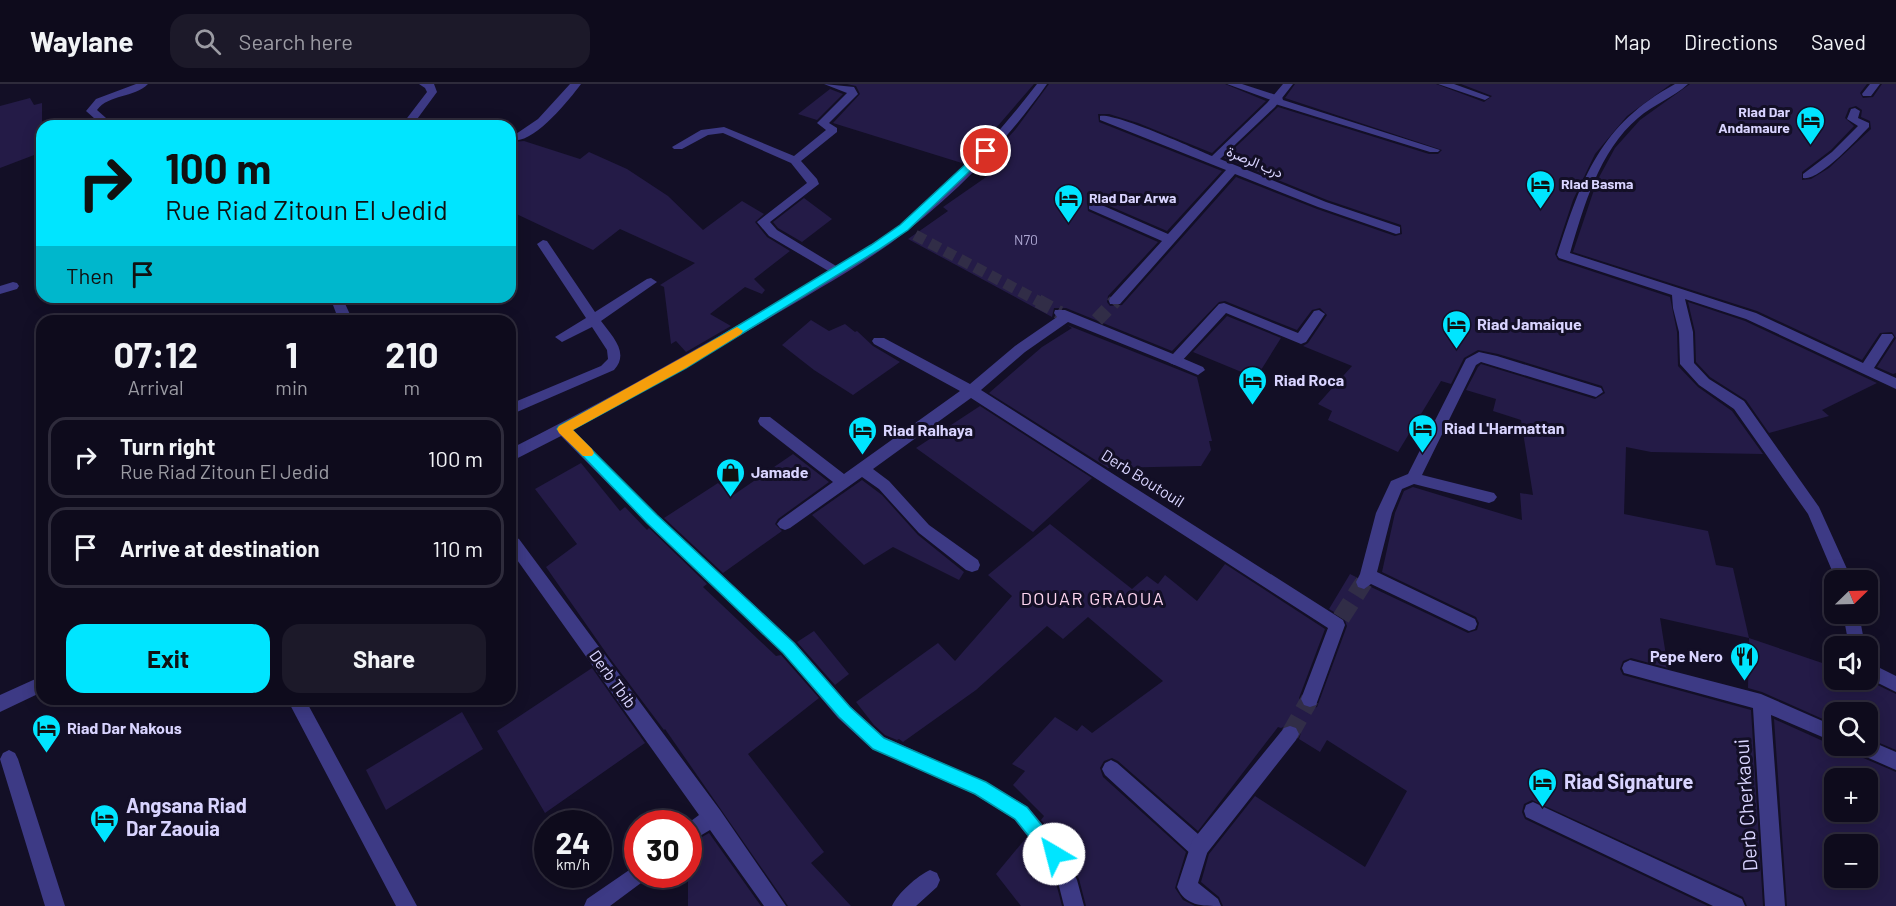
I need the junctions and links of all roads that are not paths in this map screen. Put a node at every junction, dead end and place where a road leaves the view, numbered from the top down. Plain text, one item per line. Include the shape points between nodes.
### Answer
1 (143, 84) edge
2 (424, 84) edge
3 (576, 84) edge
4 (829, 84) edge
5 (1042, 84) edge
6 (1232, 84) edge
7 (1288, 84) edge
8 (1443, 84) edge
9 (1683, 84) edge
10 (1875, 84) edge
11 (1867, 94) dead end
12 (1485, 97) dead end
13 (1277, 100) junction
14 (1855, 111) dead end
15 (1104, 118) dead end
16 (102, 120) edge
17 (411, 120) edge
18 (518, 138) dead end
19 (678, 147) dead end
20 (1434, 150) dead end
21 (1213, 160) junction
22 (795, 161) junction
23 (1234, 168) junction
24 (1807, 176) dead end
25 (1093, 206) dead end
26 (1396, 230) dead end
27 (1169, 239) junction
28 (543, 244) dead end
29 (837, 272) junction
30 (651, 282) dead end
31 (13, 286) dead end
32 (0, 290) edge
33 (1678, 292) junction
34 (1115, 301) tunnel mouth
35 (1319, 314) dead end
36 (593, 320) junction
37 (562, 337) dead end
38 (1887, 337) dead end
39 (879, 341) dead end
40 (1175, 360) junction
41 (1198, 370) dead end
42 (1865, 370) junction
43 (1896, 384) edge
44 (971, 392) junction
45 (1596, 392) dead end
46 (516, 407) edge
47 (765, 421) dead end
48 (563, 429) junction
49 (516, 453) edge
50 (863, 470) junction
51 (1413, 478) junction
52 (845, 483) junction
53 (1489, 497) dead end
54 (785, 524) dead end
55 (516, 546) edge
56 (972, 565) dead end
57 (1840, 570) edge
58 (1469, 624) dead end
59 (1630, 668) dead end
60 (1878, 675) edge
61 (1896, 684) edge
62 (36, 687) edge
63 (1310, 699) tunnel mouth
64 (1761, 702) junction
65 (0, 704) edge
66 (299, 705) edge
67 (1824, 730) edge
68 (1290, 734) tunnel mouth
69 (1878, 753) edge
70 (9, 759) dead end
71 (1896, 761) edge
72 (1111, 769) dead end
73 (1533, 811) dead end
74 (713, 816) junction
75 (702, 824) edge
76 (1199, 848) junction
77 (930, 880) dead end
78 (624, 884) edge
79 (55, 906) edge
80 (407, 906) edge
81 (594, 906) edge
82 (776, 906) edge
83 (902, 906) edge
84 (1074, 906) edge
85 (1211, 906) edge
86 (1735, 906) edge
87 (1775, 906) edge

1 - 16 street via 93,107 91,111
2 - 17 street via 432,92
3 - 18 street
4 - 22 street via 850,89 853,94 822,123 833,130
5 - 29 street via 910,231
6 - 13 street
7 - 13 street
8 - 12 street
9 - 33 street via 1632,119 1612,140 1579,206 1563,255
10 - 11 street
13 - 20 street
13 - 21 street via 1231,139
14 - 24 street via 1852,119 1865,125
15 - 21 street, درب الرصرة
19 - 22 street via 703,132 724,130
21 - 23 street, درب الرصرة
22 - 29 street via 813,184 763,222
23 - 26 street, درب الرصرة
23 - 27 street
25 - 27 street
27 - 34 street
28 - 36 street
29 - 48 street via 682,365
30 - 36 street
31 - 32 street
33 - 42 street via 1751,316
33 - 57 street via 1687,364 1704,382 1739,405 1814,511
35 - 40 street via 1301,339 1224,307
36 - 37 street
36 - 46 street via 614,350 613,364
38 - 42 street
39 - 44 street, Derb Boutouil
40 - 41 street
40 - 44 street via 1095,323 1064,314
42 - 43 street
44 - 50 street
44 - 63 street, Derb Boutouil via 1339,621
45 - 51 street via 1492,359 1474,359
47 - 52 street
48 - 49 street
48 - 84 street via 789,648 844,712 878,743 980,788 1021,813 1054,854
50 - 52 street
50 - 56 street via 884,485 924,529
51 - 53 street
51 - 58 street via 1396,484 1392,491 1366,579
52 - 54 street
55 - 74 street, Derb Tbib
59 - 64 street
60 - 61 street
62 - 65 street
64 - 67 street
64 - 87 street, Derb Cherkaoui
66 - 80 street
68 - 76 street
69 - 71 street
70 - 79 street
72 - 76 street
73 - 86 street
74 - 75 street
74 - 82 street, Derb Tbib
76 - 85 street via 1187,887
77 - 83 street
78 - 81 street

